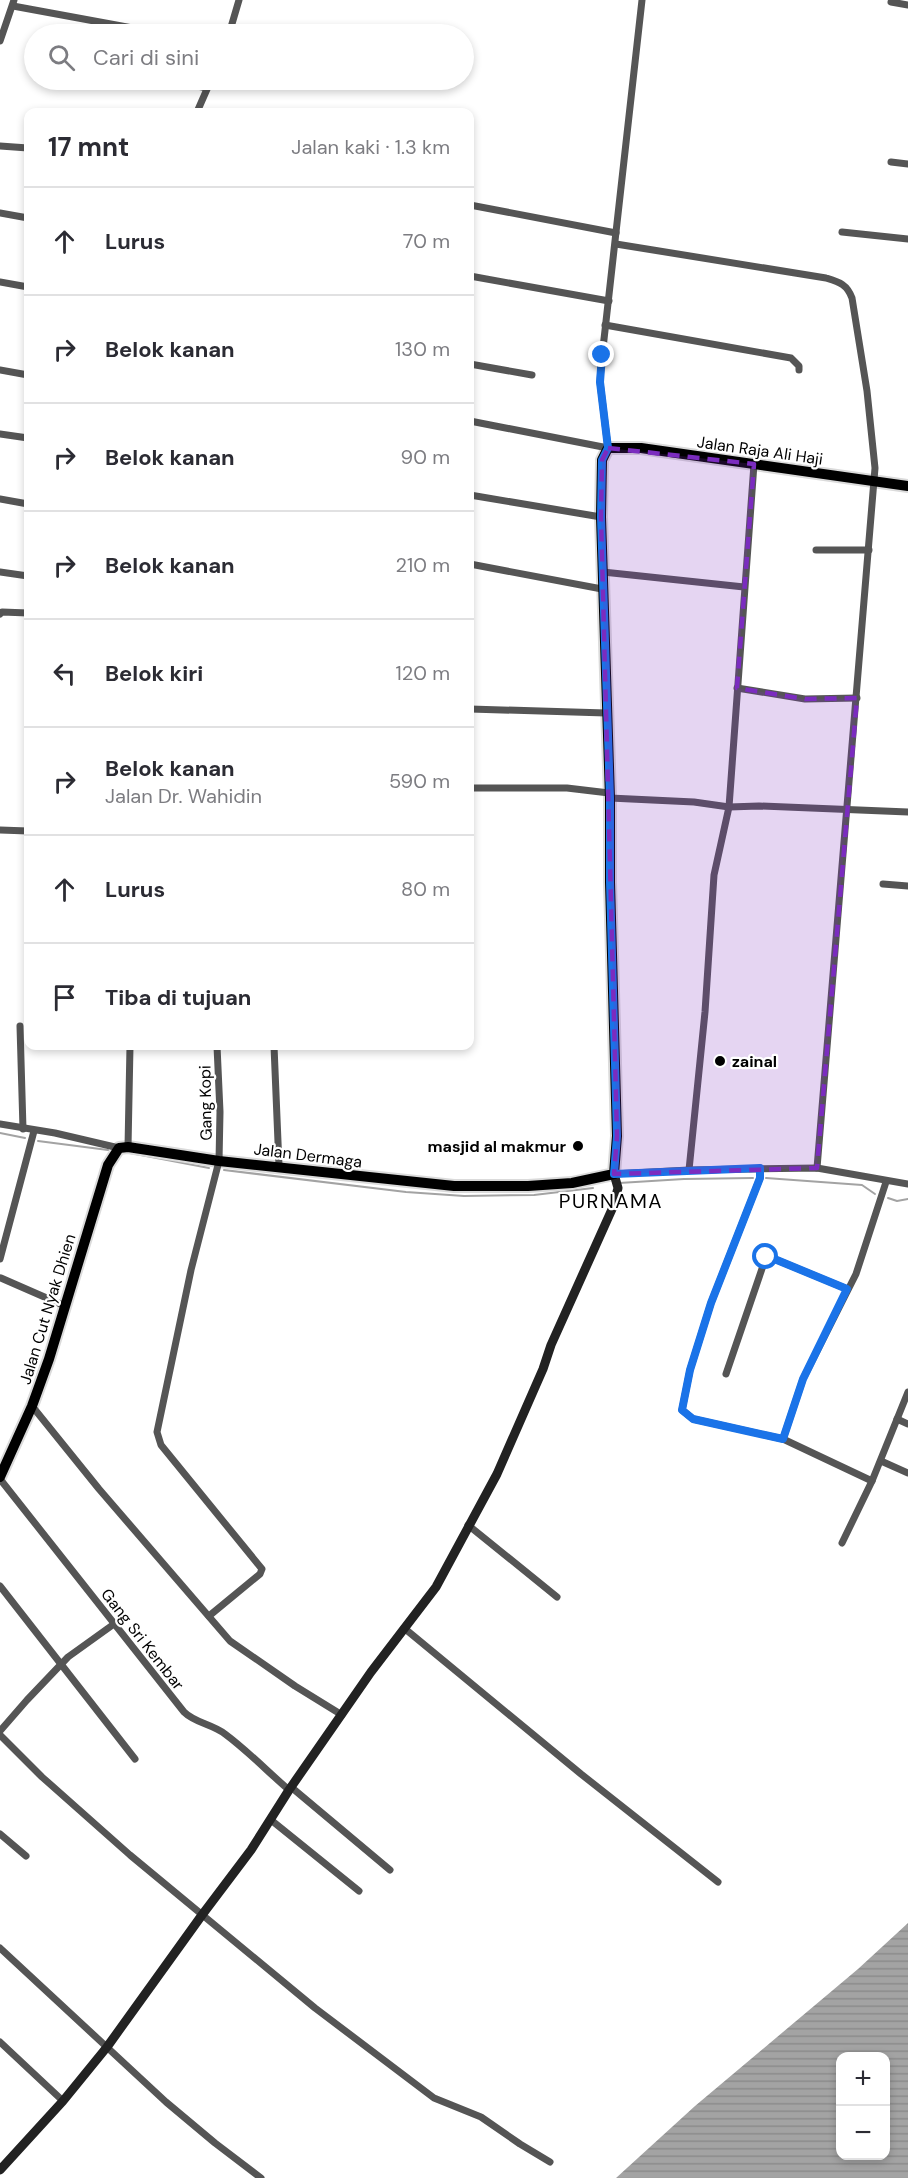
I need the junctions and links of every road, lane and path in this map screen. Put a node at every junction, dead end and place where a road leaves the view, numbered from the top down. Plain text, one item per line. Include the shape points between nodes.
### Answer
1 (239, 0) edge
2 (642, 0) edge
3 (891, 2) dead end
4 (13, 3) edge
5 (908, 5) edge
6 (116, 24) edge
7 (232, 24) edge
8 (0, 41) edge
9 (206, 90) edge
10 (199, 108) edge
11 (0, 146) edge
12 (24, 148) edge
13 (891, 162) dead end
14 (908, 165) edge
15 (474, 206) edge
16 (0, 213) edge
17 (24, 217) edge
18 (842, 232) dead end
19 (616, 233) junction
20 (908, 239) edge
21 (616, 244) junction
22 (474, 277) edge
23 (0, 282) edge
24 (24, 286) edge
25 (609, 301) junction
26 (605, 325) junction
27 (474, 365) edge
28 (0, 370) edge
29 (799, 370) dead end
30 (24, 374) edge
31 (532, 375) dead end
32 (474, 422) edge
33 (0, 434) edge
34 (24, 437) edge
35 (608, 448) junction
36 (754, 464) junction
37 (880, 482) junction
38 (908, 486) edge
39 (474, 496) edge
40 (0, 499) edge
41 (24, 503) edge
42 (601, 517) junction
43 (816, 550) dead end
44 (869, 550) junction
45 (474, 565) edge
46 (0, 572) edge
47 (603, 572) junction
48 (24, 575) edge
49 (744, 587) junction
50 (602, 589) junction
51 (24, 612) edge
52 (0, 614) edge
53 (737, 688) junction
54 (857, 698) junction
55 (474, 709) edge
56 (606, 713) junction
57 (474, 788) edge
58 (610, 796) junction
59 (729, 807) junction
60 (847, 810) junction
61 (908, 812) edge
62 (0, 830) edge
63 (24, 831) edge
64 (883, 884) dead end
65 (908, 886) edge
66 (20, 1026) dead end
67 (130, 1050) edge
68 (217, 1050) edge
69 (274, 1050) edge
70 (0, 1124) edge
71 (24, 1129) junction
72 (34, 1131) junction
73 (123, 1147) junction
74 (219, 1161) junction
75 (279, 1166) junction
76 (760, 1168) junction
77 (817, 1168) junction
78 (689, 1170) junction
79 (614, 1174) junction
80 (886, 1182) junction
81 (908, 1184) edge
82 (0, 1259) edge
83 (1, 1278) edge
84 (847, 1289) junction
85 (65, 1306) junction
86 (726, 1374) dead end
87 (908, 1392) edge
88 (32, 1406) junction
89 (897, 1419) junction
90 (908, 1424) edge
91 (783, 1439) junction
92 (880, 1461) junction
93 (1, 1472) edge
94 (908, 1473) edge
95 (872, 1481) junction
96 (468, 1525) junction
97 (842, 1543) dead end
98 (0, 1586) edge
99 (557, 1597) dead end
100 (209, 1616) junction
101 (114, 1624) junction
102 (404, 1628) junction
103 (61, 1664) junction
104 (342, 1715) junction
105 (0, 1733) edge
106 (135, 1759) dead end
107 (290, 1789) junction
108 (271, 1820) junction
109 (0, 1834) edge
110 (26, 1856) dead end
111 (390, 1870) dead end
112 (718, 1882) dead end
113 (359, 1891) dead end
114 (202, 1915) junction
115 (0, 1948) edge
116 (0, 2043) edge
117 (107, 2047) junction
118 (63, 2101) junction
119 (550, 2162) dead end
120 (0, 2170) edge
121 (261, 2178) edge

1 - 7 street
2 - 19 street
3 - 5 street
4 - 6 street
4 - 8 street
9 - 10 street
11 - 12 street
13 - 14 street
15 - 19 street
16 - 17 street
18 - 20 street
19 - 21 street
21 - 25 street
21 - 37 street via 826,278 845,286 852,298
22 - 25 street
23 - 24 street
25 - 26 street
26 - 29 street via 791,358
26 - 35 street via 600,382
27 - 31 street
28 - 30 street
32 - 35 street
33 - 34 street
35 - 36 main road, Jalan Raja Ali Haji via 641,448
35 - 42 main road via 602,460
36 - 37 main road, Jalan Raja Ali Haji
36 - 49 street
37 - 38 main road, Jalan Raja Ali Haji
37 - 44 street
39 - 42 street
40 - 41 street
42 - 47 main road
43 - 44 street
44 - 54 street
45 - 50 street
46 - 48 street
47 - 49 street
47 - 50 main road
49 - 53 street
50 - 56 main road
51 - 52 street
53 - 54 street via 805,699
53 - 59 street
54 - 60 street
55 - 56 street
56 - 58 main road
57 - 58 street via 567,788
58 - 59 street
58 - 79 main road via 617,1136
59 - 60 street
59 - 78 street via 714,875
60 - 61 street
60 - 77 street
62 - 63 street
64 - 65 street
66 - 71 street
67 - 73 street
68 - 74 street, Gang Kopi
69 - 75 street
70 - 71 street, Jalan Dermaga
71 - 72 street, Jalan Dermaga
72 - 73 street, Jalan Dermaga
72 - 82 street
73 - 74 main road, Jalan Dermaga
73 - 85 main road, Jalan Cut Nyak Dhien via 108,1165
74 - 75 main road, Jalan Dermaga
74 - 100 street, Gang Kopi via 157,1432 161,1444 262,1569
75 - 79 main road, Jalan Dermaga via 490,1187 572,1183
76 - 77 street
76 - 78 street
76 - 91 street via 760,1178 711,1303 682,1410 693,1419
77 - 80 street
78 - 79 street
79 - 96 street via 618,1188 613,1207 497,1473
80 - 81 street
80 - 84 street via 856,1274
83 - 85 street
84 - 86 street via 766,1257
84 - 91 street via 803,1379
85 - 88 main road, Jalan Cut Nyak Dhien
87 - 89 street
88 - 93 main road, Jalan Cut Nyak Dhien
88 - 100 street
89 - 90 street
89 - 92 street
91 - 95 street
92 - 94 street
92 - 95 street
93 - 101 street, Gang Sri Kembar
95 - 97 street
96 - 99 street
96 - 102 street via 436,1587
98 - 103 street
100 - 104 street via 248,1655
101 - 103 street
101 - 107 street, Gang Sri Kembar via 188,1716 225,1734
102 - 104 street
102 - 112 street
103 - 105 street
103 - 106 street
104 - 107 street
105 - 114 street via 64,1797
107 - 108 street
107 - 111 street, Gang Sri Kembar
108 - 113 street
108 - 114 street
109 - 110 street
114 - 117 street
114 - 119 street via 429,2095 481,2117
115 - 117 street
116 - 118 street
117 - 118 street
117 - 121 street via 190,2122
118 - 120 street

